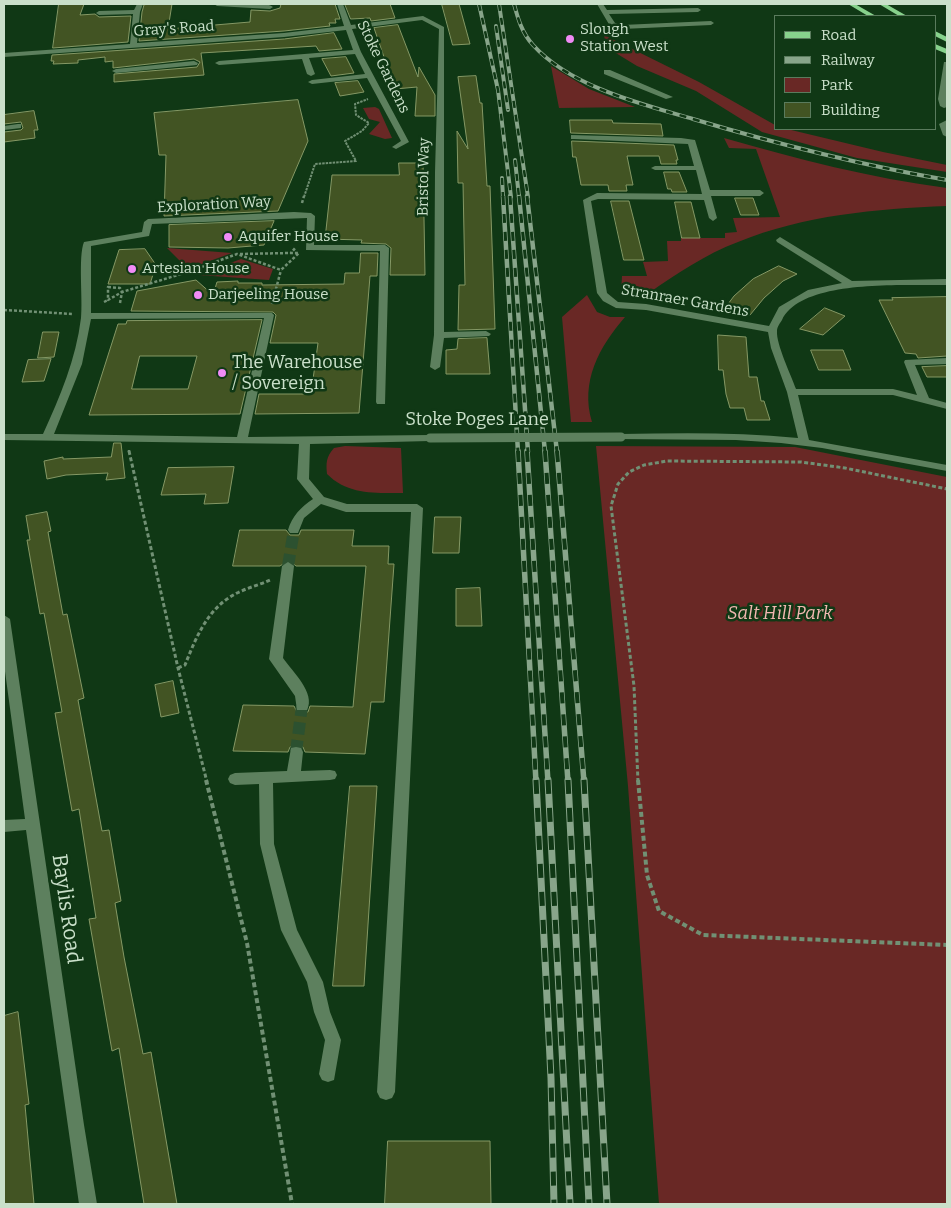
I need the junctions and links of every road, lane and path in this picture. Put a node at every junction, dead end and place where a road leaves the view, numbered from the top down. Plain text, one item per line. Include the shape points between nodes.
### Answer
1 (140, 4) edge
2 (217, 4) edge
3 (340, 4) edge
4 (600, 4) edge
5 (851, 4) edge
6 (882, 4) edge
7 (270, 7) dead end
8 (698, 10) dead end
9 (137, 12) junction
10 (604, 12) junction
11 (99, 13) dead end
12 (871, 15) edge
13 (902, 15) edge
14 (711, 23) dead end
15 (347, 28) junction
16 (936, 34) edge
17 (947, 40) edge
18 (133, 46) junction
19 (936, 47) edge
20 (148, 51) junction
21 (357, 52) junction
22 (947, 53) edge
23 (4, 55) edge
24 (305, 57) junction
25 (194, 63) dead end
26 (219, 63) dead end
27 (947, 64) edge
28 (147, 68) junction
29 (116, 71) dead end
30 (607, 72) dead end
31 (370, 76) junction
32 (946, 86) edge
33 (669, 98) dead end
34 (944, 106) dead end
35 (947, 122) edge
36 (18, 126) dead end
37 (4, 128) edge
38 (947, 135) edge
39 (574, 138) dead end
40 (396, 147) dead end
41 (655, 168) dead end
42 (700, 168) junction
43 (760, 193) dead end
44 (707, 195) junction
45 (713, 218) dead end
46 (780, 240) dead end
47 (291, 253) dead end
48 (237, 254) dead end
49 (280, 270) dead end
50 (947, 282) edge
51 (850, 284) junction
52 (4, 310) edge
53 (269, 315) junction
54 (86, 316) junction
55 (772, 330) junction
56 (486, 334) dead end
57 (439, 335) junction
58 (947, 362) edge
59 (434, 367) dead end
60 (792, 392) junction
61 (924, 399) junction
62 (381, 402) dead end
63 (947, 406) edge
64 (4, 437) edge
65 (47, 437) junction
66 (128, 438) junction
67 (242, 440) junction
68 (305, 441) junction
69 (804, 442) junction
70 (947, 468) edge
71 (947, 489) edge
72 (320, 500) junction
73 (294, 530) tunnel mouth
74 (288, 572) joint
75 (4, 619) edge
76 (178, 668) junction
77 (302, 706) tunnel mouth
78 (296, 752) tunnel mouth
79 (330, 775) dead end
80 (293, 776) junction
81 (266, 777) junction
82 (235, 779) dead end
83 (33, 824) junction
84 (4, 826) edge
85 (947, 946) edge
86 (328, 1074) dead end
87 (386, 1092) dead end
88 (88, 1204) edge
89 (292, 1204) edge

1 - 9 street
2 - 7 street
3 - 15 street, Stoke Gardens
4 - 10 street
5 - 12 main road
6 - 13 main road
8 - 10 street
9 - 11 street
9 - 18 street
10 - 14 street via 612,24 622,27
15 - 20 street, Gray's Road
15 - 21 street, Stoke Gardens
15 - 57 street, Bristol Way via 423,18 442,28
16 - 17 main road
18 - 20 street, Gray's Road
18 - 23 street, Gray's Road
19 - 22 main road
20 - 28 street
21 - 24 street
21 - 31 street, Stoke Gardens
24 - 26 street
24 - 31 street via 312,78
25 - 28 street
27 - 32 street
28 - 29 street
30 - 33 street
31 - 40 street, Stoke Gardens via 405,142
32 - 34 street via 942,99
35 - 38 street via 943,124
36 - 37 street
39 - 42 street via 692,142
41 - 42 street
42 - 44 street
43 - 44 street
44 - 45 street
44 - 55 street, Stranraer Gardens via 597,196 587,200 602,293 616,305 646,307
46 - 51 street
47 - 48 path
49 - 53 path
50 - 51 street
51 - 55 street via 811,292 782,309
52 - 54 path
53 - 54 street
53 - 67 street
54 - 62 street, Exploration Way via 87,244 146,234 148,222 312,216 310,248 385,248
54 - 65 street via 80,356 69,390
55 - 60 street
56 - 57 street
57 - 59 street, Bristol Way
58 - 61 street via 909,362 908,367
60 - 61 street via 893,392
60 - 69 street
61 - 63 street
64 - 65 street, Stoke Poges Lane
65 - 66 street, Stoke Poges Lane
66 - 67 street, Stoke Poges Lane
66 - 76 path via 128,450
67 - 68 street, Stoke Poges Lane
68 - 69 street, Stoke Poges Lane, bridge via 733,437
68 - 72 street via 303,479
69 - 70 street, Stoke Poges Lane via 922,466
71 - 85 path via 801,462 667,461 645,464 624,473 611,506 634,686 647,875 659,911 703,935
72 - 73 street via 301,513
72 - 87 street via 346,508 416,508
74 - 76 path via 239,592 217,607 201,628 185,665
74 - 77 street via 276,659 302,694
75 - 83 street, Baylis Road
76 - 89 path via 247,943
78 - 80 street
79 - 80 street
80 - 81 street
81 - 82 street
81 - 86 street via 267,844 289,930 315,982 333,1040
83 - 84 street
83 - 88 street, Baylis Road

